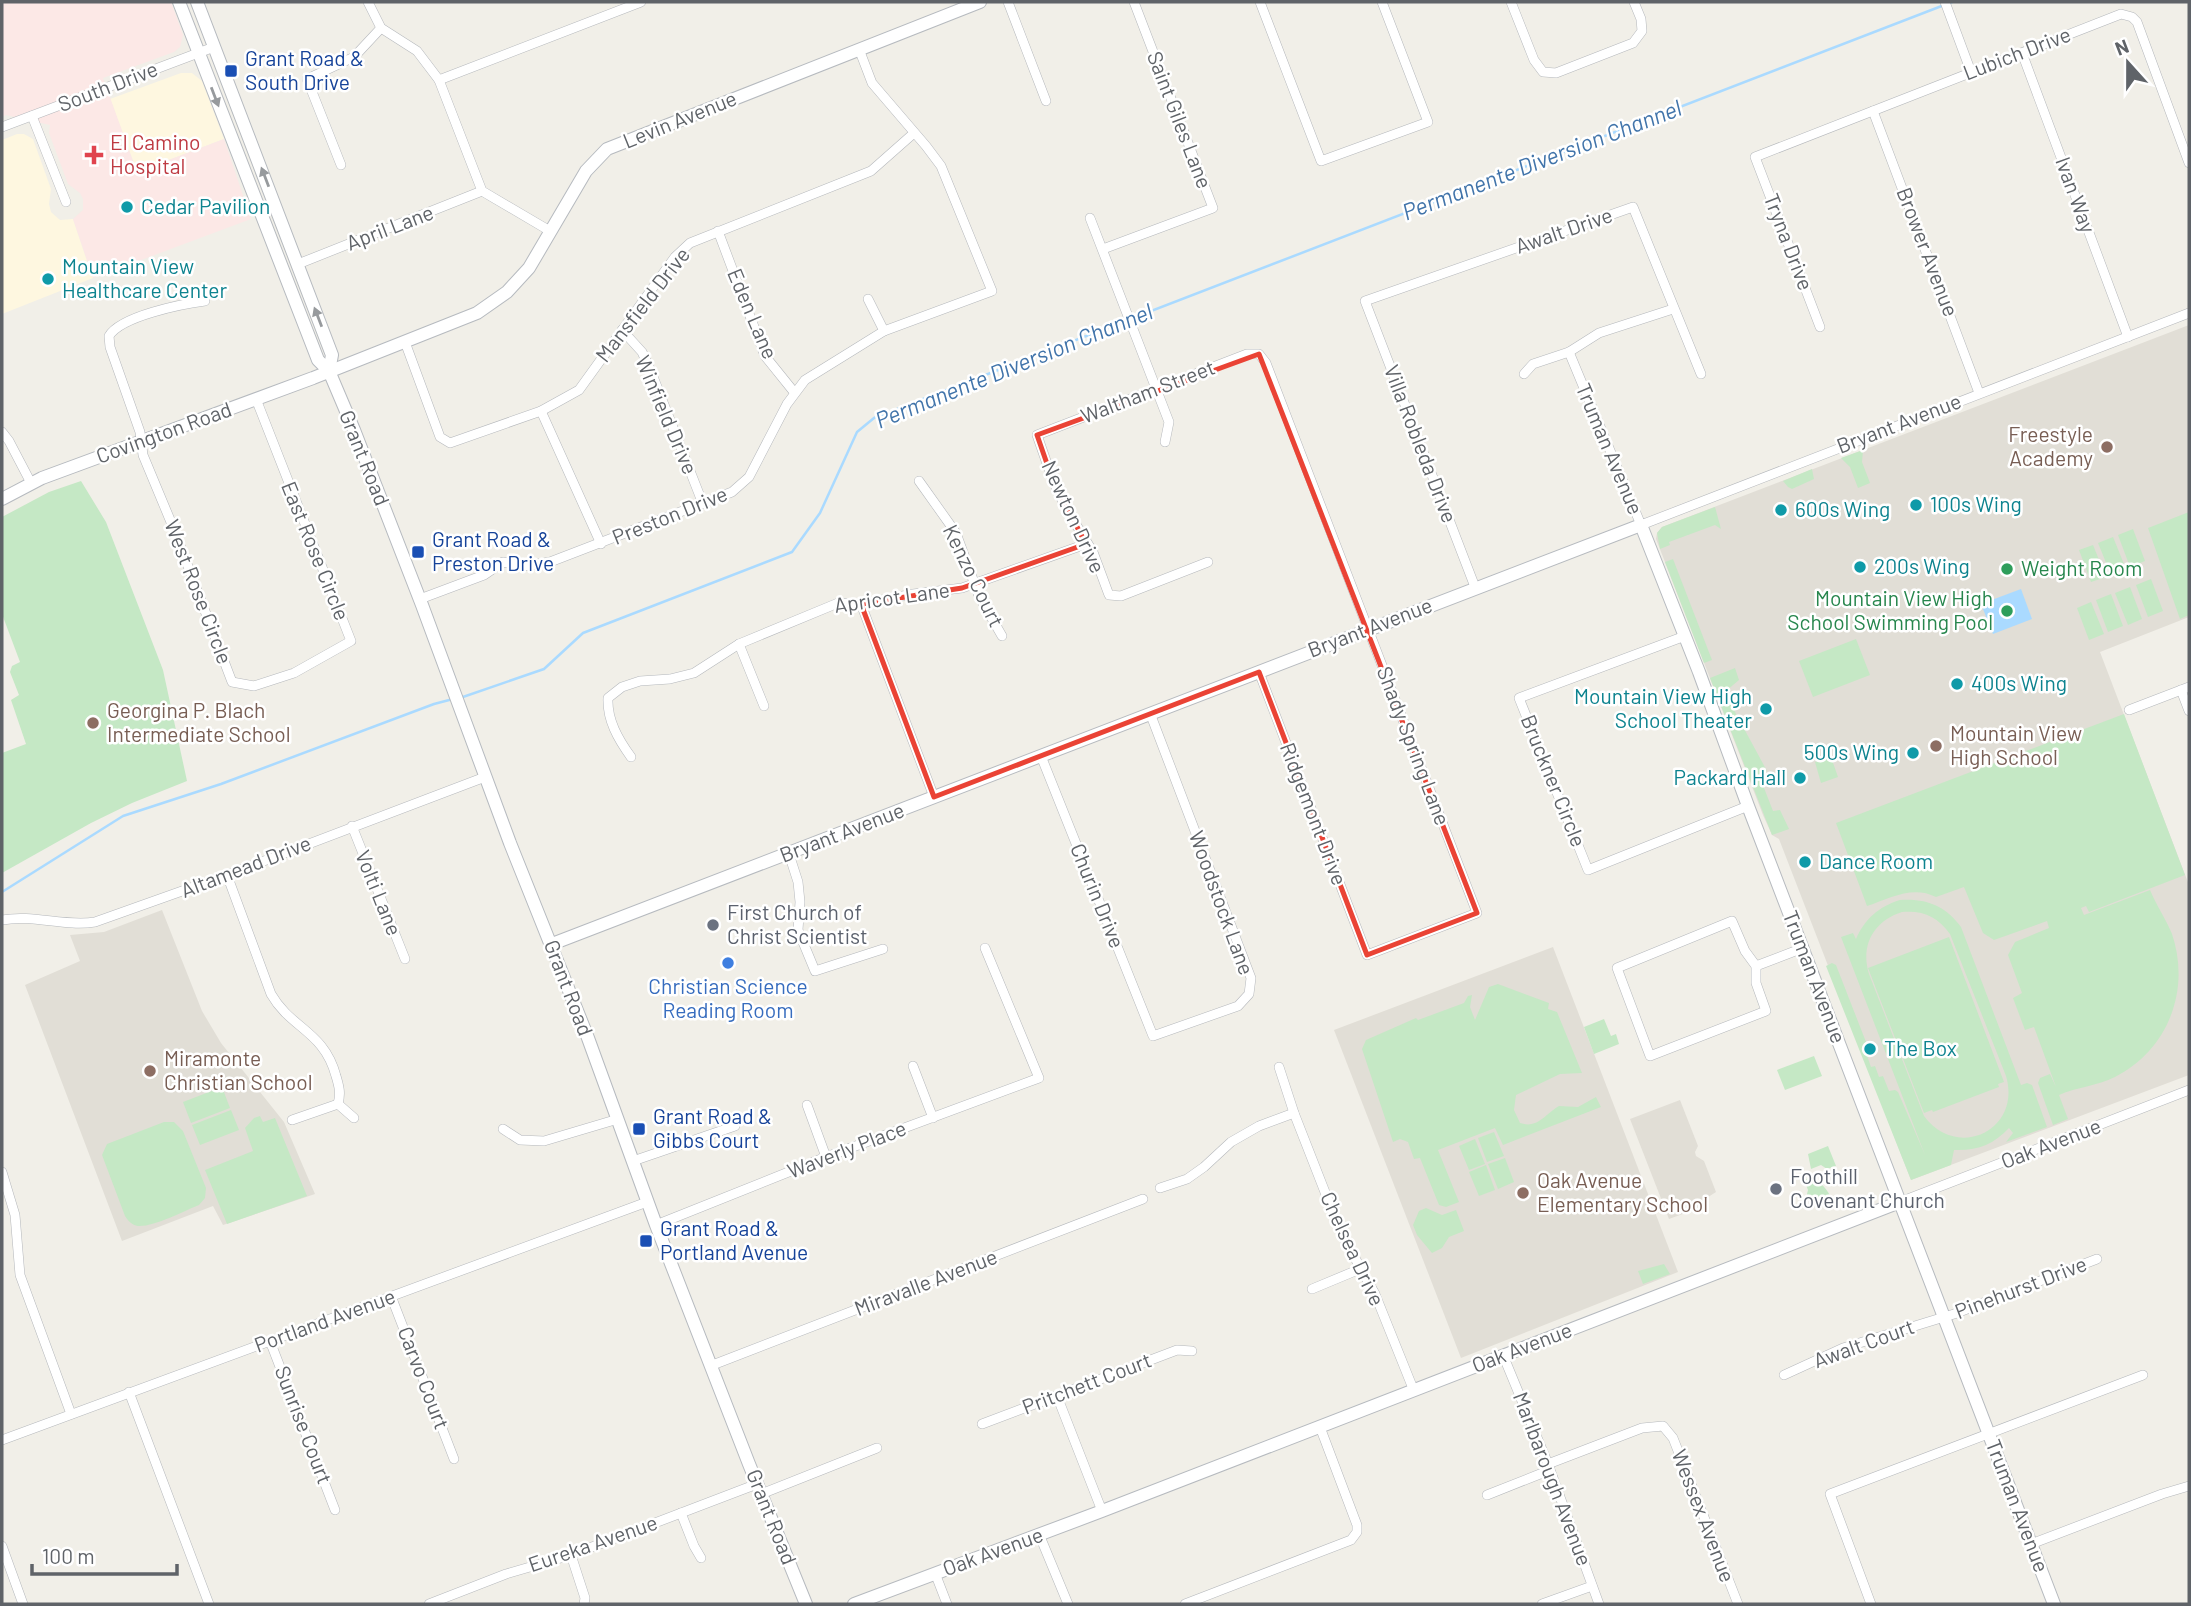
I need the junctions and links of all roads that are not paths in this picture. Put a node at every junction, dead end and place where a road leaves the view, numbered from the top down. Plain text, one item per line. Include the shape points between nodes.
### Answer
1 (179, 2) edge
2 (197, 2) edge
3 (368, 2) edge
4 (641, 2) edge
5 (980, 2) edge
6 (1008, 2) edge
7 (1134, 2) edge
8 (1261, 2) edge
9 (1382, 2) edge
10 (1511, 2) edge
11 (1634, 2) edge
12 (1945, 2) edge
13 (622, 5) edge
14 (381, 28) junction
15 (214, 47) junction
16 (859, 50) junction
17 (2022, 52) junction
18 (198, 53) junction
19 (1971, 72) junction
20 (439, 80) junction
21 (1046, 101) dead end
22 (1873, 111) junction
23 (32, 116) junction
24 (2, 127) edge
25 (914, 133) junction
26 (1755, 157) joint
27 (2189, 163) edge
28 (341, 165) dead end
29 (482, 191) junction
30 (66, 202) dead end
31 (1090, 218) dead end
32 (550, 231) junction
33 (718, 232) junction
34 (1103, 248) junction
35 (298, 264) junction
36 (868, 299) dead end
37 (205, 301) dead end
38 (1365, 301) joint
39 (1673, 309) junction
40 (2189, 313) edge
41 (1820, 327) dead end
42 (622, 330) junction
43 (884, 331) junction
44 (2128, 337) junction
45 (405, 342) junction
46 (1569, 352) junction
47 (1259, 354) joint
48 (329, 371) junction
49 (1524, 374) dead end
50 (1701, 374) dead end
51 (1156, 389) junction
52 (794, 392) junction
53 (1979, 393) junction
54 (256, 399) junction
55 (541, 411) junction
56 (2, 432) edge
57 (1037, 435) joint
58 (141, 442) junction
59 (1165, 442) dead end
60 (919, 481) dead end
61 (31, 483) junction
62 (2, 499) edge
63 (703, 504) junction
64 (1641, 525) junction
65 (601, 544) junction
66 (1086, 544) junction
67 (1208, 562) dead end
68 (975, 585) junction
69 (1475, 587) junction
70 (420, 599) junction
71 (861, 604) junction
72 (1368, 630) junction
73 (1002, 636) dead end
74 (1685, 636) junction
75 (739, 644) junction
76 (1259, 672) junction
77 (294, 673) joint
78 (2185, 689) edge
79 (764, 706) dead end
80 (2129, 710) dead end
81 (2189, 710) edge
82 (1150, 713) junction
83 (1041, 756) junction
84 (631, 757) dead end
85 (485, 777) junction
86 (934, 797) junction
87 (1748, 806) junction
88 (352, 826) junction
89 (789, 854) junction
90 (227, 875) junction
91 (2, 920) edge
92 (552, 944) junction
93 (985, 948) dead end
94 (1803, 948) junction
95 (883, 949) dead end
96 (1367, 955) joint
97 (405, 959) dead end
98 (1756, 966) junction
99 (1153, 1036) joint
100 (913, 1066) dead end
101 (1279, 1067) dead end
102 (2189, 1090) edge
103 (338, 1104) junction
104 (807, 1105) dead end
105 (1294, 1113) junction
106 (354, 1118) dead end
107 (933, 1118) junction
108 (618, 1119) junction
109 (292, 1120) dead end
110 (735, 1126) dead end
111 (503, 1129) dead end
112 (826, 1157) junction
113 (633, 1161) junction
114 (2, 1172) edge
115 (1160, 1188) dead end
116 (1143, 1199) dead end
117 (647, 1202) junction
118 (1900, 1202) junction
119 (656, 1225) junction
120 (2097, 1259) dead end
121 (1360, 1269) junction
122 (1312, 1289) dead end
123 (391, 1296) junction
124 (1944, 1317) junction
125 (270, 1341) junction
126 (1192, 1351) dead end
127 (1503, 1355) junction
128 (710, 1366) junction
129 (1784, 1375) dead end
130 (2143, 1375) dead end
131 (1414, 1391) junction
132 (129, 1392) junction
133 (1057, 1396) junction
134 (71, 1414) junction
135 (982, 1424) dead end
136 (1320, 1427) junction
137 (1990, 1434) junction
138 (2, 1440) edge
139 (877, 1448) dead end
140 (454, 1459) dead end
141 (1549, 1467) junction
142 (2188, 1488) edge
143 (759, 1489) junction
144 (1487, 1495) dead end
145 (335, 1510) dead end
146 (1101, 1511) junction
147 (681, 1513) junction
148 (1039, 1534) junction
149 (2031, 1544) junction
150 (2, 1546) edge
151 (571, 1555) junction
152 (701, 1558) dead end
153 (935, 1573) junction
154 (1591, 1586) junction
155 (452, 1600) edge
156 (23, 1604) edge
157 (209, 1604) edge
158 (429, 1604) edge
159 (584, 1604) edge
160 (806, 1604) edge
161 (854, 1604) edge
162 (947, 1604) edge
163 (1068, 1604) edge
164 (1185, 1604) edge
165 (1542, 1604) edge
166 (1599, 1604) edge
167 (1738, 1604) edge
168 (1871, 1604) edge
169 (2054, 1604) edge

1 - 18 street, Grant Road
2 - 15 street, Grant Road
3 - 14 street
4 - 13 street
5 - 16 street, Levin Avenue
6 - 21 street
7 - 34 street, Saint Giles Lane via 1213,208
8 - 9 street via 1321,161 1428,122
10 - 11 street via 1534,60 1543,72 1556,73 1633,43 1642,31
12 - 19 street
13 - 20 street
14 - 20 street via 417,51
14 - 28 street via 354,57 307,79
15 - 18 street, South Drive
35 -> 15 street, Grant Road
16 - 25 street, Preston Drive via 873,83
16 - 32 street, Levin Avenue via 607,149 586,170
17 - 19 street, Lubich Drive
17 - 27 street, Lubich Drive via 2121,14 2132,17
17 - 44 street, Ivan Way
18 - 23 street, South Drive
18 -> 48 street, Grant Road via 318,360
19 - 22 street, Lubich Drive
20 - 29 street
22 - 26 street, Lubich Drive
22 - 53 street, Brower Avenue
23 - 24 street, South Drive
23 - 30 street
25 - 33 street, Mansfield Drive via 871,171
25 - 43 street, Preston Drive via 941,166 992,291
26 - 41 street, Tryna Drive
29 - 32 street
29 - 35 street, April Lane
31 - 34 street
32 - 45 street, Levin Avenue via 529,268 507,292 477,313
33 - 42 street, Mansfield Drive via 690,243 675,257
33 - 52 street, Eden Lane via 765,356
34 - 51 street
48 -> 35 street, Grant Road via 332,355
36 - 43 street
37 - 58 street via 176,304 121,325 109,336
38 - 39 street, Awalt Drive via 1633,207
38 - 69 street, Villa Robleda Drive
39 - 46 street via 1599,333
39 - 50 street, Awalt Drive
40 - 44 street, Bryant Avenue
42 - 55 street, Mansfield Drive via 579,390
42 - 63 street, Winfield Drive via 650,369
43 - 52 street, Preston Drive via 805,380
44 - 53 street, Bryant Avenue
45 - 48 street, Levin Avenue
45 - 55 street, Mansfield Drive via 440,437 450,443
46 - 49 street via 1533,365
46 - 64 street, Truman Avenue
47 - 51 street, Waltham Street via 1247,354
47 - 72 street, Shady Spring Lane
48 - 54 street, Covington Road
48 - 70 street, Grant Road
51 - 57 street, Waltham Street
51 - 59 street via 1169,422
52 - 63 street, Preston Drive via 748,477 732,492
53 - 64 street, Bryant Avenue
54 - 58 street, Covington Road
54 - 77 street, East Rose Circle via 351,641
55 - 65 street
56 - 61 street
57 - 66 street, Newton Drive via 1053,481
58 - 61 street, Covington Road
58 - 77 street, West Rose Circle via 232,682 254,686
60 - 68 street, Kenzo Court via 956,533
61 - 62 street, Covington Road
63 - 65 street, Preston Drive
64 - 69 street, Bryant Avenue
64 - 74 street, Truman Avenue
65 - 70 street, Preston Drive via 550,562 524,566 503,562 484,575
66 - 67 street, Newton Drive via 1105,588 1114,596
66 - 68 street, Apricot Lane
68 - 71 street, Apricot Lane
68 - 73 street, Kenzo Court
69 - 72 street, Bryant Avenue
70 - 85 street, Grant Road
71 - 75 street, Apricot Lane via 838,603
71 - 86 street
72 - 76 street, Bryant Avenue
72 - 96 street, Shady Spring Lane via 1477,913
74 - 87 street, Truman Avenue
74 - 87 street, Bruckner Circle via 1519,698 1588,870
75 - 79 street
75 - 84 street, Apricot Lane via 694,673 640,681 608,698 607,712
76 - 82 street, Bryant Avenue
76 - 96 street, Ridgemont Drive
78 - 80 street
78 - 81 street
82 - 83 street, Bryant Avenue
82 - 99 street, Woodstock Lane via 1251,978 1249,994 1238,1006
83 - 86 street, Bryant Avenue
83 - 99 street, Churin Drive
85 - 88 street, Altamead Drive
85 - 92 street, Grant Road
86 - 89 street, Bryant Avenue
87 - 94 street, Truman Avenue
88 - 90 street, Altamead Drive
88 - 97 street, Volti Lane
89 - 92 street, Bryant Avenue
89 - 95 street via 798,882 798,930 816,971
90 - 91 street, Altamead Drive via 95,922
90 - 103 street via 271,994 324,1048 335,1071
92 - 108 street, Grant Road
93 - 107 street, Waverly Place via 1039,1078
94 - 98 street
94 - 118 street, Truman Avenue
98 - 98 street via 1756,983 1766,1011 1650,1056 1616,968 1732,921
100 - 107 street
101 - 105 street, Chelsea Drive
102 - 118 street, Oak Avenue
103 - 106 street
103 - 109 street
104 - 112 street
105 - 115 street via 1259,1126 1231,1142 1187,1179
105 - 121 street, Chelsea Drive
107 - 112 street, Waverly Place
108 - 111 street via 544,1141 520,1140
108 - 113 street, Grant Road
110 - 113 street
112 - 119 street, Waverly Place
113 - 117 street, Grant Road
114 - 134 street via 15,1215 20,1275
116 - 128 street, Miravalle Avenue
117 - 119 street, Grant Road
117 - 123 street, Portland Avenue
118 - 124 street, Truman Avenue
118 - 127 street, Oak Avenue
119 - 128 street, Grant Road
120 - 124 street, Pinehurst Drive
121 - 122 street
121 - 131 street, Chelsea Drive via 1375,1294
123 - 125 street, Portland Avenue
123 - 140 street, Carvo Court
124 - 129 street, Awalt Court via 1843,1348
124 - 137 street, Truman Avenue
125 - 132 street, Portland Avenue
125 - 145 street, Sunrise Court
126 - 133 street, Pritchett Court via 1177,1350
127 - 131 street, Oak Avenue
127 - 141 street, Marlbarough Avenue
128 - 143 street, Grant Road
130 - 137 street
131 - 136 street, Oak Avenue
132 - 134 street, Portland Avenue
132 - 157 street
133 - 135 street, Pritchett Court
133 - 146 street
134 - 138 street, Portland Avenue
136 - 146 street, Oak Avenue
136 - 164 street via 1357,1525 1351,1540
137 - 149 street, Truman Avenue
137 - 168 street via 1830,1494
139 - 143 street, Eureka Avenue
141 - 144 street
141 - 154 street, Marlbarough Avenue
141 - 167 street, Wessex Avenue via 1642,1427 1663,1426 1672,1438
142 - 149 street
143 - 147 street, Eureka Avenue
143 - 160 street, Grant Road
146 - 148 street, Oak Avenue
147 - 151 street, Eureka Avenue
147 - 152 street
148 - 153 street, Oak Avenue
148 - 163 street
149 - 169 street, Truman Avenue
150 - 156 street
151 - 155 street, Eureka Avenue via 506,1574
151 - 159 street
153 - 161 street, Oak Avenue
153 - 162 street
154 - 165 street
154 - 166 street, Marlbarough Avenue
155 - 158 street, Eureka Avenue

